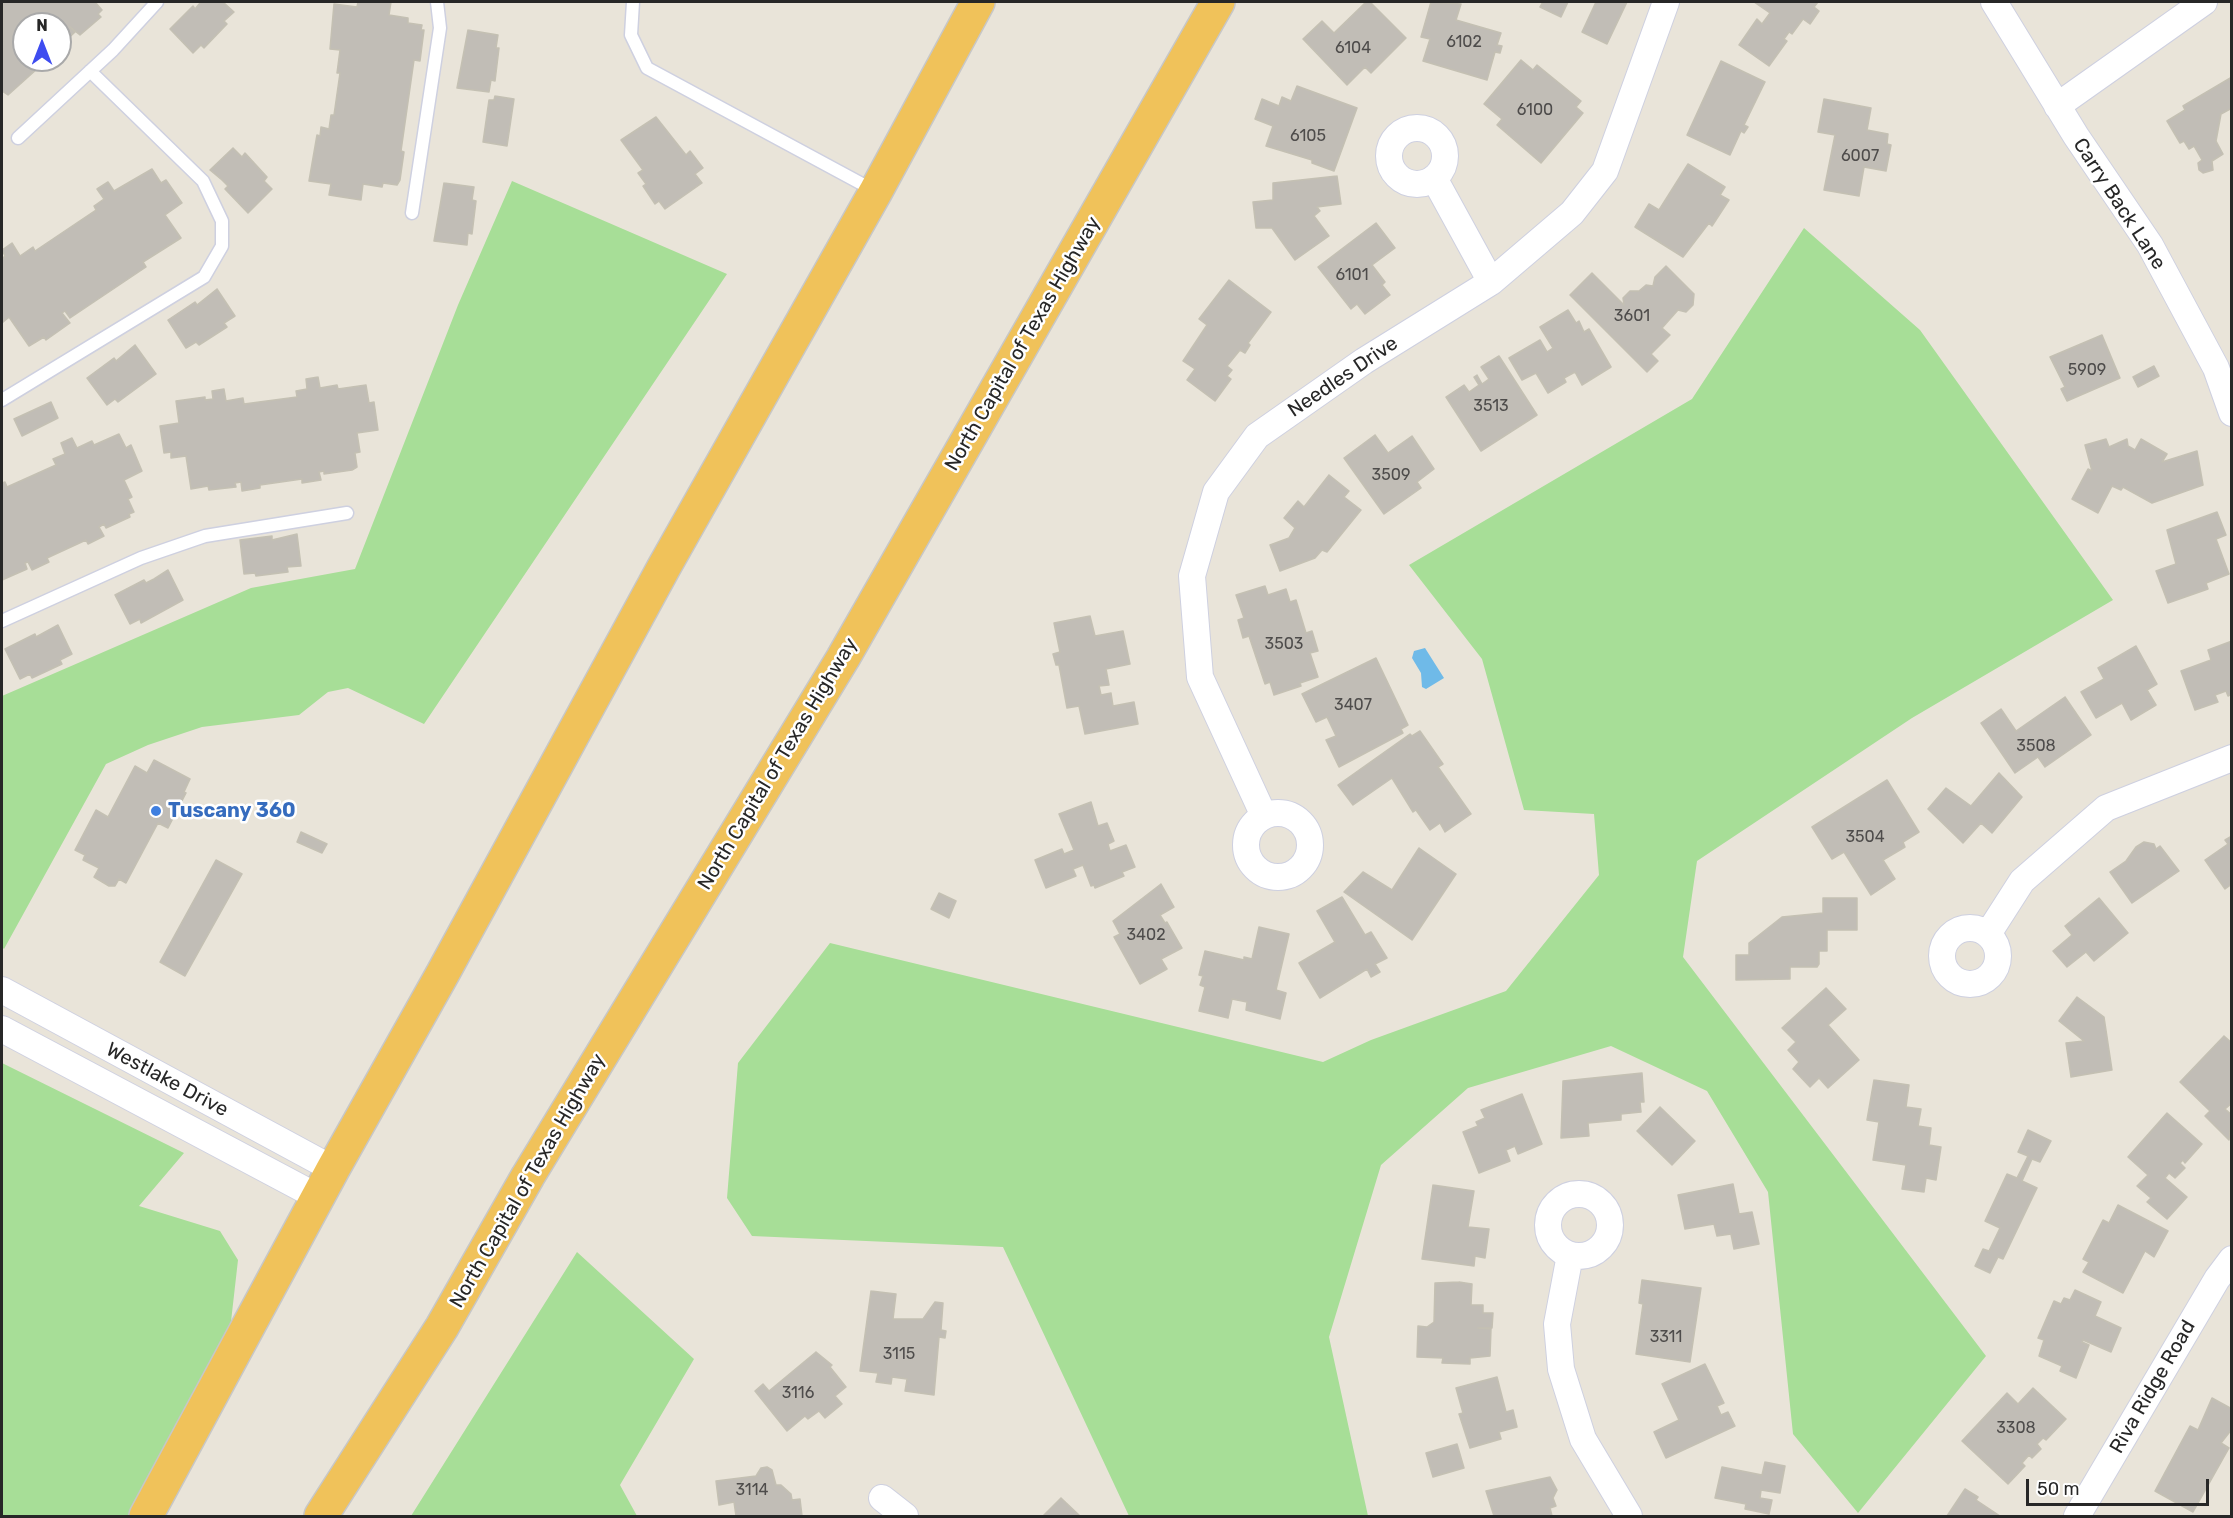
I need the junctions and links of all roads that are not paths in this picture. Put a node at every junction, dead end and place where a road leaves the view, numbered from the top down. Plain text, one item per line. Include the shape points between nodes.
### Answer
1 (157, 2) edge
2 (437, 2) edge
3 (633, 2) edge
4 (978, 2) edge
5 (1218, 2) edge
6 (1666, 2) edge
7 (1994, 2) edge
8 (2204, 2) edge
9 (90, 71) junction
10 (2056, 106) junction
11 (18, 138) dead end
12 (1434, 178) dead end
13 (876, 191) junction
14 (412, 213) dead end
15 (1491, 282) junction
16 (2, 400) edge
17 (2232, 413) edge
18 (347, 513) dead end
19 (2, 621) edge
20 (2232, 758) edge
21 (1264, 816) dead end
22 (1988, 934) dead end
23 (2, 990) edge
24 (2, 1029) edge
25 (325, 1183) junction
26 (1570, 1255) dead end
27 (2232, 1258) edge
28 (882, 1498) dead end
29 (146, 1516) edge
30 (321, 1516) edge
31 (904, 1516) edge
32 (1629, 1516) edge
33 (2077, 1516) edge

1 - 9 lane
2 - 14 lane via 440,28
3 - 13 lane via 631,35 647,68
4 - 13 highway
5 - 30 highway, North Capital of Texas Highway via 843,658 528,1176 442,1327
6 - 15 street, Needles Drive via 1605,171 1572,213
7 - 10 street, Carry Back Lane
8 - 10 street
9 - 11 lane
9 - 16 lane via 203,181 222,222 222,246 204,278
10 - 17 street, Carry Back Lane via 2150,245 2216,368
12 - 15 street
13 - 25 highway
15 - 21 street, Needles Drive via 1364,361 1257,436 1216,492 1192,576 1200,677
18 - 19 lane via 205,536 141,558
20 - 22 street via 2106,808 2022,881
23 - 25 street, Westlake Drive
24 - 25 street, Westlake Drive
25 - 29 highway
26 - 32 street via 1557,1324 1562,1369 1583,1439
27 - 33 street, Riva Ridge Road
28 - 31 street

